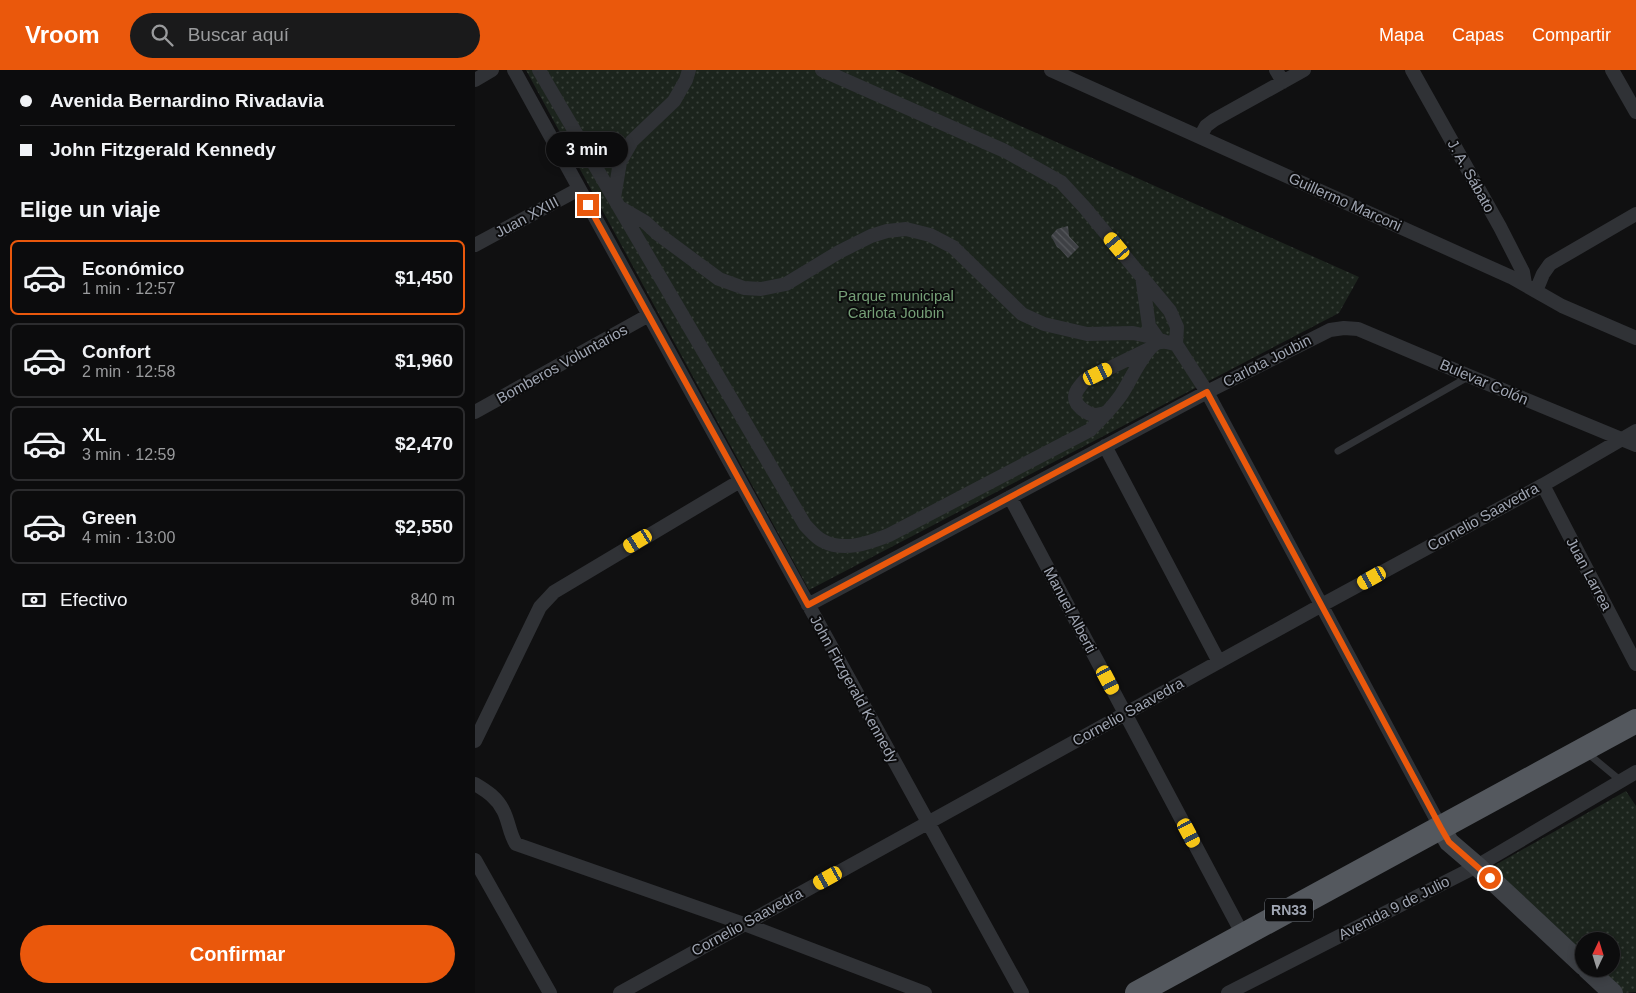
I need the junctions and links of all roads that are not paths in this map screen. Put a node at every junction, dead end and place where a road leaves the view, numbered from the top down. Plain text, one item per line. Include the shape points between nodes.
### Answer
1 (493, 70) edge
2 (514, 70) edge
3 (539, 70) edge
4 (550, 70) edge
5 (689, 70) edge
6 (822, 70) edge
7 (1051, 70) edge
8 (1304, 70) edge
9 (1412, 70) edge
10 (1612, 70) edge
11 (1280, 76) edge
12 (475, 80) edge
13 (552, 91) junction
14 (1636, 112) edge
15 (1200, 137) junction
16 (579, 189) junction
17 (617, 202) junction
18 (1636, 214) edge
19 (475, 245) edge
20 (1141, 276) junction
21 (1530, 288) junction
22 (649, 315) junction
23 (1330, 330) joint
24 (1636, 338) edge
25 (1162, 343) junction
26 (1469, 376) junction
27 (1207, 392) junction
28 (475, 412) edge
29 (1107, 413) junction
30 (1636, 432) edge
31 (1621, 439) junction
32 (1636, 445) edge
33 (1105, 446) junction
34 (1339, 452) dead end
35 (740, 481) junction
36 (1543, 485) junction
37 (1010, 497) junction
38 (808, 605) junction
39 (1321, 606) junction
40 (1219, 662) junction
41 (1636, 664) edge
42 (1125, 714) junction
43 (1636, 721) edge
44 (475, 741) edge
45 (1584, 750) junction
46 (1636, 772) edge
47 (1621, 781) junction
48 (475, 784) edge
49 (928, 822) junction
50 (1441, 828) junction
51 (475, 860) edge
52 (1477, 866) junction
53 (744, 924) junction
54 (1243, 935) junction
55 (1575, 958) edge
56 (1597, 978) edge
57 (550, 993) edge
58 (620, 993) edge
59 (925, 993) edge
60 (1022, 993) edge
61 (1137, 993) edge
62 (1228, 993) edge
63 (1613, 993) edge

1 - 12 street
2 - 16 street, John Fitzgerald Kennedy
3 - 13 street
4 - 13 street
5 - 17 street via 674,101 631,141 620,162
6 - 20 street via 1005,151 1061,182
7 - 15 street, Guillermo Marconi
8 - 11 street
9 - 21 street, J. A. Sábato via 1500,227
10 - 14 street
11 - 15 street via 1206,126
13 - 17 street
15 - 21 street, Guillermo Marconi
16 - 19 street, Juan XXIII
16 - 22 street, John Fitzgerald Kennedy
17 - 25 street via 719,279 744,288 761,289 786,284 871,236 906,229 930,235 953,247 1022,314 1044,324 1087,334 1133,333
17 - 29 street via 805,525 822,541 839,546 864,545 889,535 1090,430
18 - 21 street via 1551,264
20 - 25 street via 1149,326
20 - 25 street via 1170,310 1177,327
21 - 24 street, Guillermo Marconi via 1562,306
22 - 28 street, Bomberos Voluntarios
22 - 35 street, John Fitzgerald Kennedy
23 - 26 street, Bulevar Colón via 1358,328
23 - 27 street, Carlota Joubin
25 - 27 street
25 - 29 street
25 - 29 street via 1085,380 1075,397 1077,405 1094,415
26 - 31 street, Bulevar Colón
26 - 34 lane
27 - 33 street, Carlota Joubin
27 - 39 street
30 - 31 street, Cornelio Saavedra
31 - 32 street, Bulevar Colón
31 - 36 street, Cornelio Saavedra
33 - 37 street, Carlota Joubin
33 - 40 street
35 - 38 street, John Fitzgerald Kennedy
35 - 44 street via 553,592 540,607
36 - 39 street, Cornelio Saavedra
36 - 41 street, Juan Larrea
37 - 38 street, Carlota Joubin
37 - 42 street, Manuel Alberti
38 - 49 street, John Fitzgerald Kennedy
39 - 40 street, Cornelio Saavedra
39 - 50 street
40 - 42 street, Cornelio Saavedra
42 - 49 street, Cornelio Saavedra
42 - 54 street, Manuel Alberti
43 - 45 highway, RN33
45 - 47 lane
45 - 50 highway, RN33
46 - 47 street, Avenida 9 de Julio
47 - 52 street, Avenida 9 de Julio
48 - 53 street via 490,792 504,811 516,844
49 - 53 street, Cornelio Saavedra
49 - 60 street, John Fitzgerald Kennedy
50 - 52 main road via 1449,842
50 - 54 highway, RN33
51 - 57 street
52 - 55 main road
52 - 62 street, Avenida 9 de Julio
53 - 58 street, Cornelio Saavedra
53 - 59 street
54 - 61 highway, RN33
56 - 63 main road

